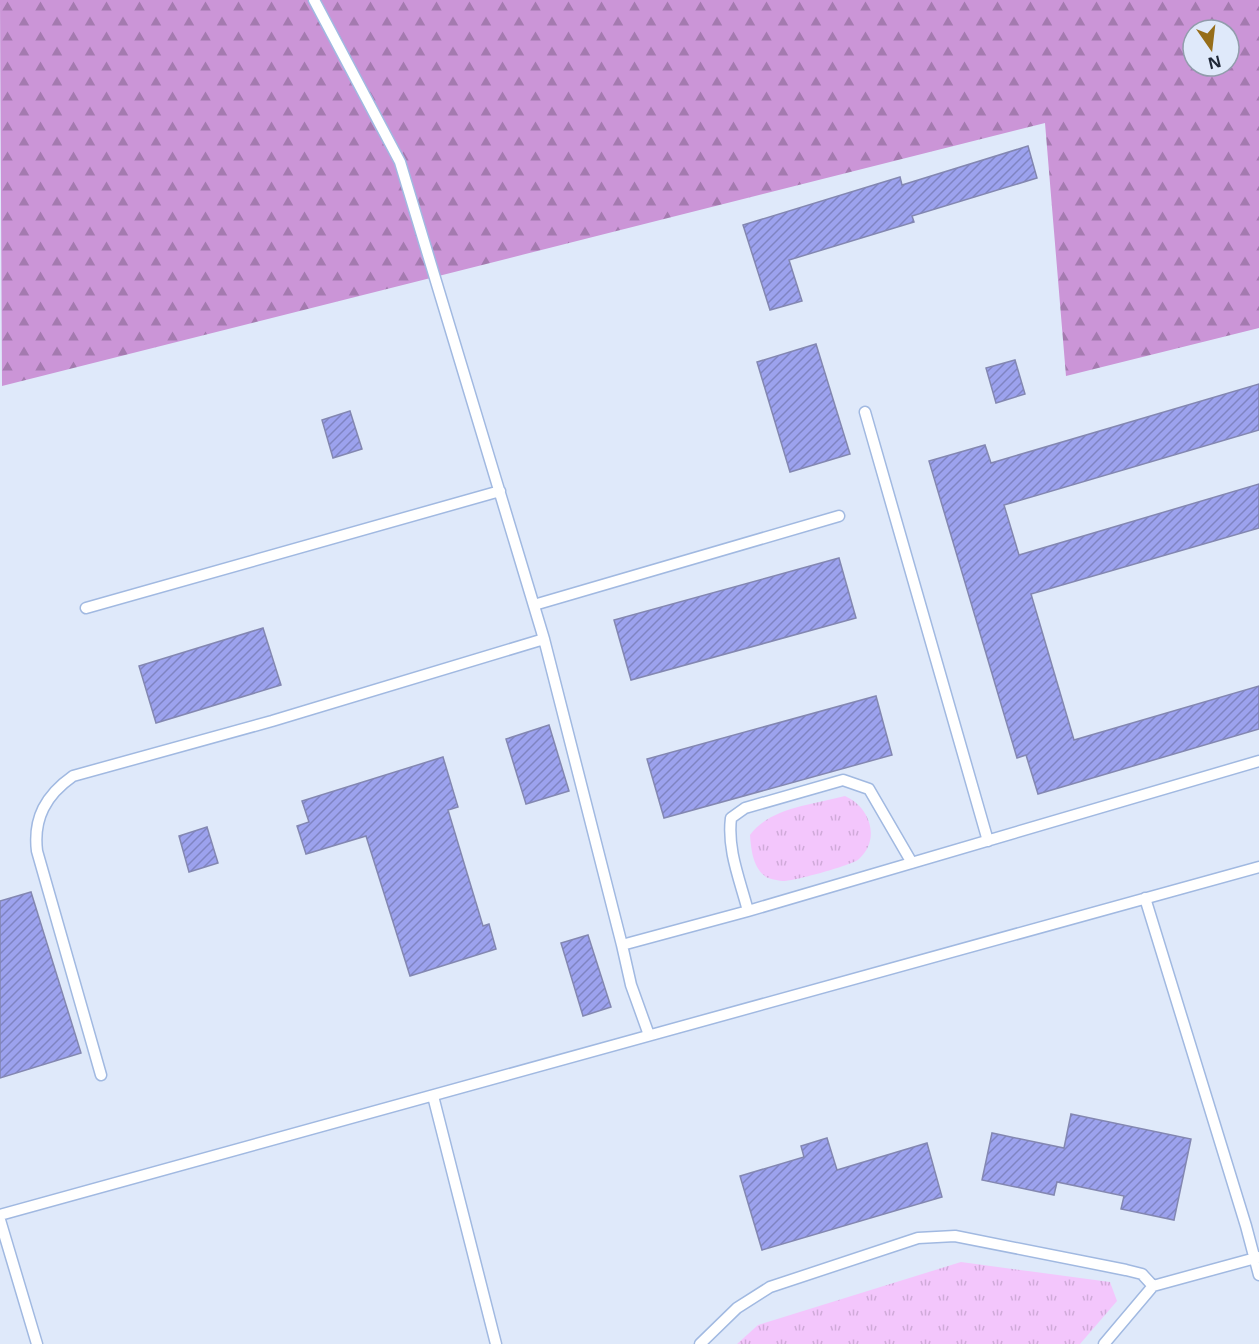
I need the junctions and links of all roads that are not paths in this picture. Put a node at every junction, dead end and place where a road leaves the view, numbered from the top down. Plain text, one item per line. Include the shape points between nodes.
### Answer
1 (314, 0) edge
2 (865, 412) dead end
3 (500, 491) junction
4 (839, 516) dead end
5 (534, 604) junction
6 (86, 608) dead end
7 (544, 639) junction
8 (1259, 760) edge
9 (988, 840) junction
10 (912, 863) junction
11 (1259, 867) edge
12 (1145, 898) junction
13 (748, 911) junction
14 (622, 945) junction
15 (650, 1035) junction
16 (101, 1075) dead end
17 (433, 1096) junction
18 (0, 1215) edge
19 (0, 1220) edge
20 (1257, 1257) edge
21 (1259, 1275) edge
22 (1153, 1286) junction
23 (37, 1344) edge
24 (496, 1344) edge
25 (700, 1344) edge
26 (1104, 1344) edge

1 - 3 lane via 400,162
2 - 9 lane
3 - 5 lane
3 - 6 lane
4 - 5 lane
5 - 7 lane
7 - 14 lane
7 - 16 lane via 272,722 73,776 55,789 34,828 37,851
8 - 9 lane
9 - 10 lane
10 - 13 lane
10 - 13 lane via 869,789 855,783 843,780 745,808 731,818 729,831
11 - 12 lane
12 - 15 lane
12 - 20 lane
13 - 14 lane
14 - 15 lane via 631,985
15 - 17 lane
17 - 18 lane
17 - 24 lane
19 - 23 lane
20 - 21 lane
20 - 22 lane
22 - 25 lane via 1142,1274 1115,1268 955,1236 918,1238 770,1287 737,1308
22 - 26 lane

